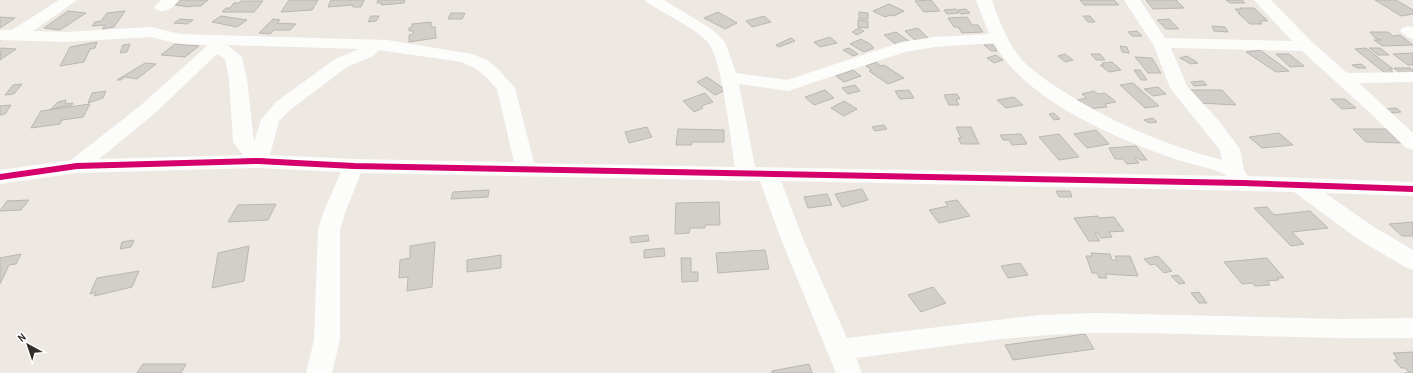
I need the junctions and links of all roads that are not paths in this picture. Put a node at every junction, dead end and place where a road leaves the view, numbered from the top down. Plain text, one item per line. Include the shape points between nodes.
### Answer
1 (69, 0) edge
2 (653, 0) edge
3 (984, 0) edge
4 (1132, 0) edge
5 (1262, 0) edge
6 (8, 35) edge
7 (999, 38) junction
8 (219, 43) junction
9 (1161, 43) junction
10 (375, 45) junction
11 (1306, 46) junction
12 (728, 78) junction
13 (1343, 78) junction
14 (1413, 78) edge
15 (1413, 144) edge
16 (258, 161) junction
17 (76, 166) junction
18 (354, 166) junction
19 (521, 169) junction
20 (757, 173) junction
21 (0, 177) edge
22 (1239, 177) junction
23 (1299, 185) junction
24 (1413, 189) edge
25 (1413, 261) edge
26 (1413, 328) edge
27 (838, 350) junction
28 (320, 373) edge
29 (849, 373) edge

1 - 6 street
2 - 12 street via 707,33 716,42 723,56
3 - 7 street
4 - 9 street
5 - 11 street
6 - 8 street via 65,37 151,32 180,39
7 - 12 street via 934,42 902,47 788,86
7 - 22 street via 1023,71 1039,84 1095,118 1184,157
8 - 10 street
8 - 16 street via 233,57 238,79 243,142
8 - 17 street via 147,110
9 - 11 street
9 - 22 street via 1179,88 1230,149
10 - 16 street via 367,52 341,63 283,106 270,120
10 - 19 street via 447,54 481,64 491,72 506,88 525,161
11 - 13 street
12 - 20 street
13 - 14 street
13 - 15 street
16 - 17 street
16 - 18 street
17 - 21 street
18 - 19 street
18 - 28 street via 329,230 327,340
19 - 20 street
20 - 22 street
20 - 27 street via 792,239
22 - 23 street
23 - 24 street
23 - 25 street via 1366,233
26 - 27 street via 1340,329 1096,323 1040,325
27 - 29 street

